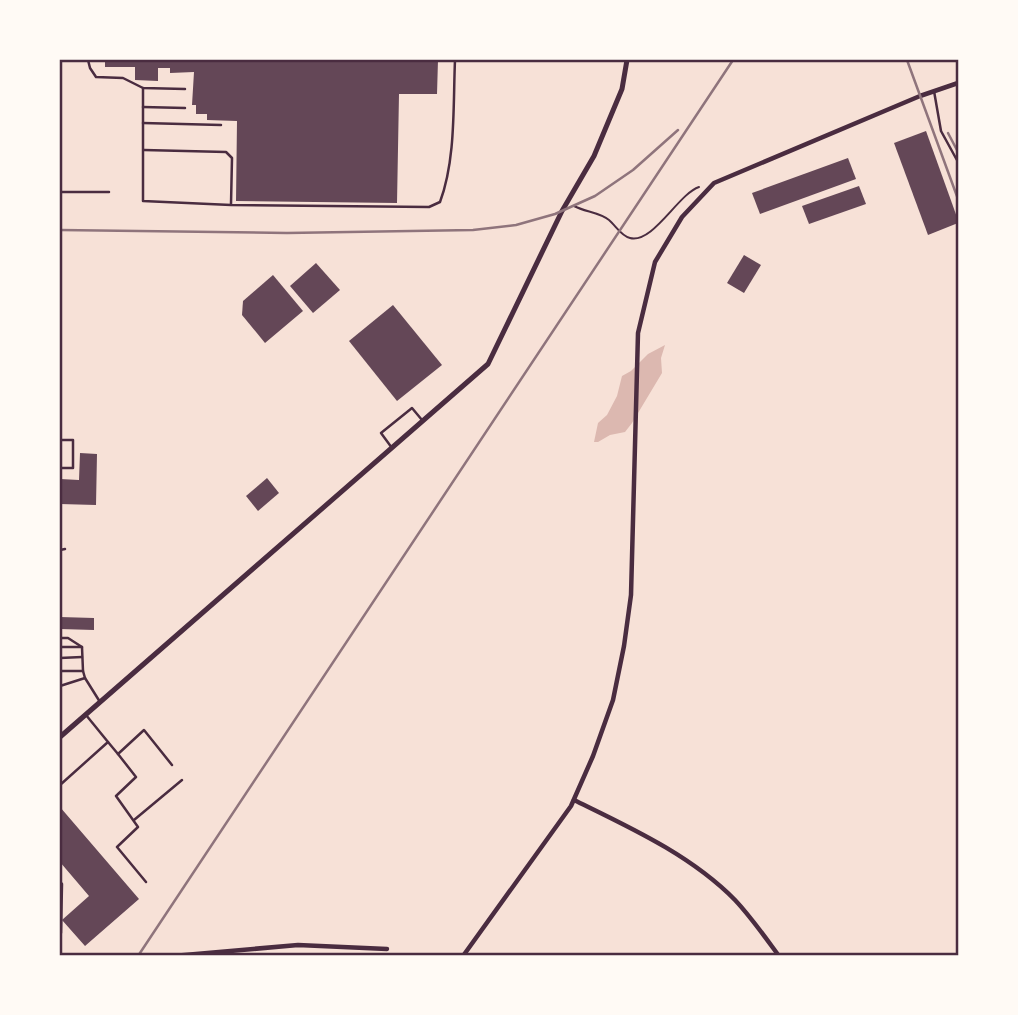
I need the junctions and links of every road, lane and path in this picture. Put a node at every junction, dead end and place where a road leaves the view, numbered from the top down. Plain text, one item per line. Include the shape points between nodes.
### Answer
1 (88, 60) edge
2 (455, 60) edge
3 (627, 60) edge
4 (958, 83) edge
5 (143, 89) junction
6 (185, 89) dead end
7 (934, 91) junction
8 (143, 107) junction
9 (185, 108) dead end
10 (144, 123) junction
11 (221, 125) dead end
12 (144, 150) junction
13 (958, 162) edge
14 (714, 183) junction
15 (60, 192) edge
16 (109, 192) dead end
17 (567, 203) junction
18 (231, 205) junction
19 (423, 421) junction
20 (60, 440) edge
21 (392, 448) junction
22 (60, 468) edge
23 (65, 549) dead end
24 (60, 550) edge
25 (60, 638) edge
26 (82, 646) junction
27 (60, 647) edge
28 (60, 657) edge
29 (82, 657) junction
30 (60, 671) edge
31 (83, 671) junction
32 (85, 678) junction
33 (60, 686) edge
34 (100, 702) junction
35 (86, 715) junction
36 (60, 737) edge
37 (108, 743) junction
38 (118, 754) junction
39 (172, 765) dead end
40 (182, 780) dead end
41 (60, 785) edge
42 (574, 800) junction
43 (134, 820) junction
44 (60, 882) edge
45 (146, 882) dead end
46 (60, 933) edge
47 (387, 949) dead end
48 (173, 956) edge
49 (463, 956) edge
50 (779, 956) edge

1 - 5 lane via 96,77 123,78
2 - 18 lane via 447,183 440,202 429,207
3 - 17 street via 622,89 594,156
4 - 7 street
5 - 6 lane
5 - 8 lane
7 - 13 lane via 941,131
7 - 14 street
8 - 9 lane
8 - 10 lane
10 - 11 lane
10 - 12 lane
12 - 18 lane via 226,152 232,158
12 - 18 lane via 143,201
14 - 17 path via 691,190 647,234 632,239 608,219
14 - 42 street via 682,217 655,262 638,333 631,595 613,700
15 - 16 lane
17 - 19 street via 488,364
19 - 21 street
19 - 21 lane via 412,408 381,433
20 - 22 lane via 73,440 72,468
21 - 34 street
23 - 24 lane
25 - 26 lane
26 - 27 lane
26 - 29 lane
28 - 29 lane
29 - 31 lane
30 - 31 lane
31 - 32 lane
32 - 33 lane
32 - 34 lane
34 - 35 street
35 - 36 street
35 - 37 lane
37 - 38 lane
37 - 41 lane
38 - 39 lane via 145,730
38 - 43 lane via 136,776 116,796
40 - 43 lane
42 - 49 street
42 - 50 street via 659,844 704,874 734,900
43 - 45 lane via 138,827 117,847
44 - 46 lane
47 - 48 street via 298,945

